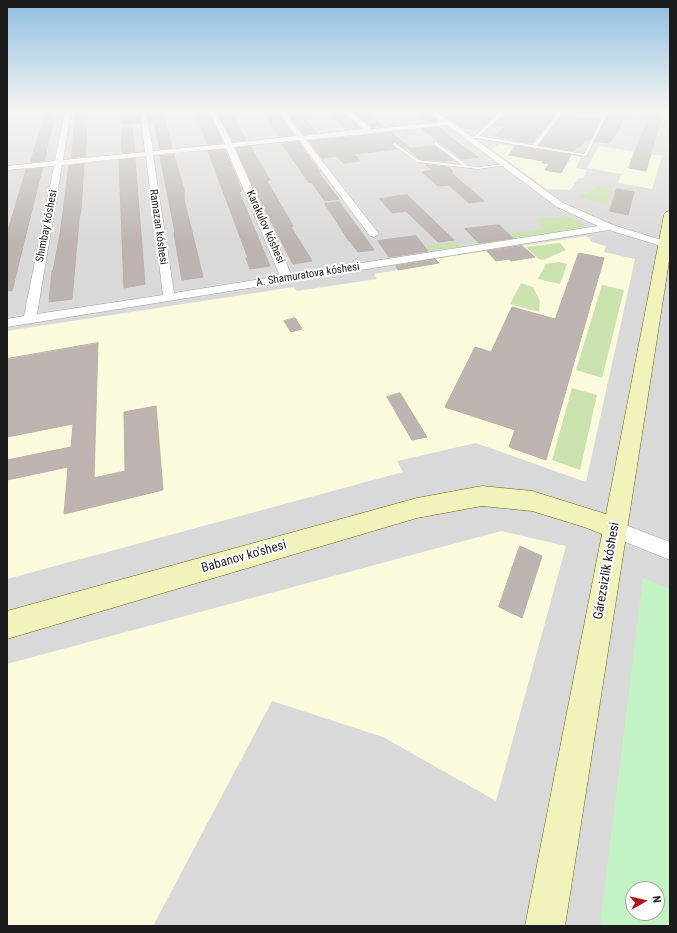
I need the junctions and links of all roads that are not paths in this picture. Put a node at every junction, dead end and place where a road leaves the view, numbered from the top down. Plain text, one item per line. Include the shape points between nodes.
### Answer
1 (61, 154) edge
2 (148, 154) junction
3 (152, 154) edge
4 (233, 154) edge
5 (313, 154) edge
6 (407, 154) edge
7 (449, 154) edge
8 (491, 154) edge
9 (577, 154) edge
10 (587, 154) edge
11 (59, 163) junction
12 (505, 165) junction
13 (467, 167) junction
14 (7, 168) edge
15 (670, 215) edge
16 (609, 227) junction
17 (374, 234) dead end
18 (666, 251) edge
19 (287, 278) junction
20 (169, 296) junction
21 (30, 319) junction
22 (7, 322) edge
23 (615, 529) junction
24 (670, 551) edge
25 (7, 625) edge
26 (545, 926) edge

1 - 11 street, Shımbay kóshesi
2 - 3 street
2 - 11 street
2 - 20 street, Ramazan kóshesi
4 - 19 street, Karakulov kóshesi
5 - 17 street
6 - 13 lane via 417,161
7 - 13 lane
8 - 12 street
9 - 10 lane
11 - 14 street
11 - 21 street, Shımbay kóshesi
12 - 13 lane
12 - 16 street via 560,205
15 - 18 street, Gárezsizlik kóshesi
16 - 18 street
16 - 19 street, A. Shamuratova kóshesi
18 - 23 street, Gárezsizlik kóshesi
19 - 20 street, A. Shamuratova kóshesi
20 - 21 street, A. Shamuratova kóshesi
21 - 22 street, A. Shamuratova kóshesi
23 - 24 street
23 - 25 street, Babanov ko'shesi via 589,518 532,501 482,496 417,508
23 - 26 street, Gárezsizlik kóshesi

